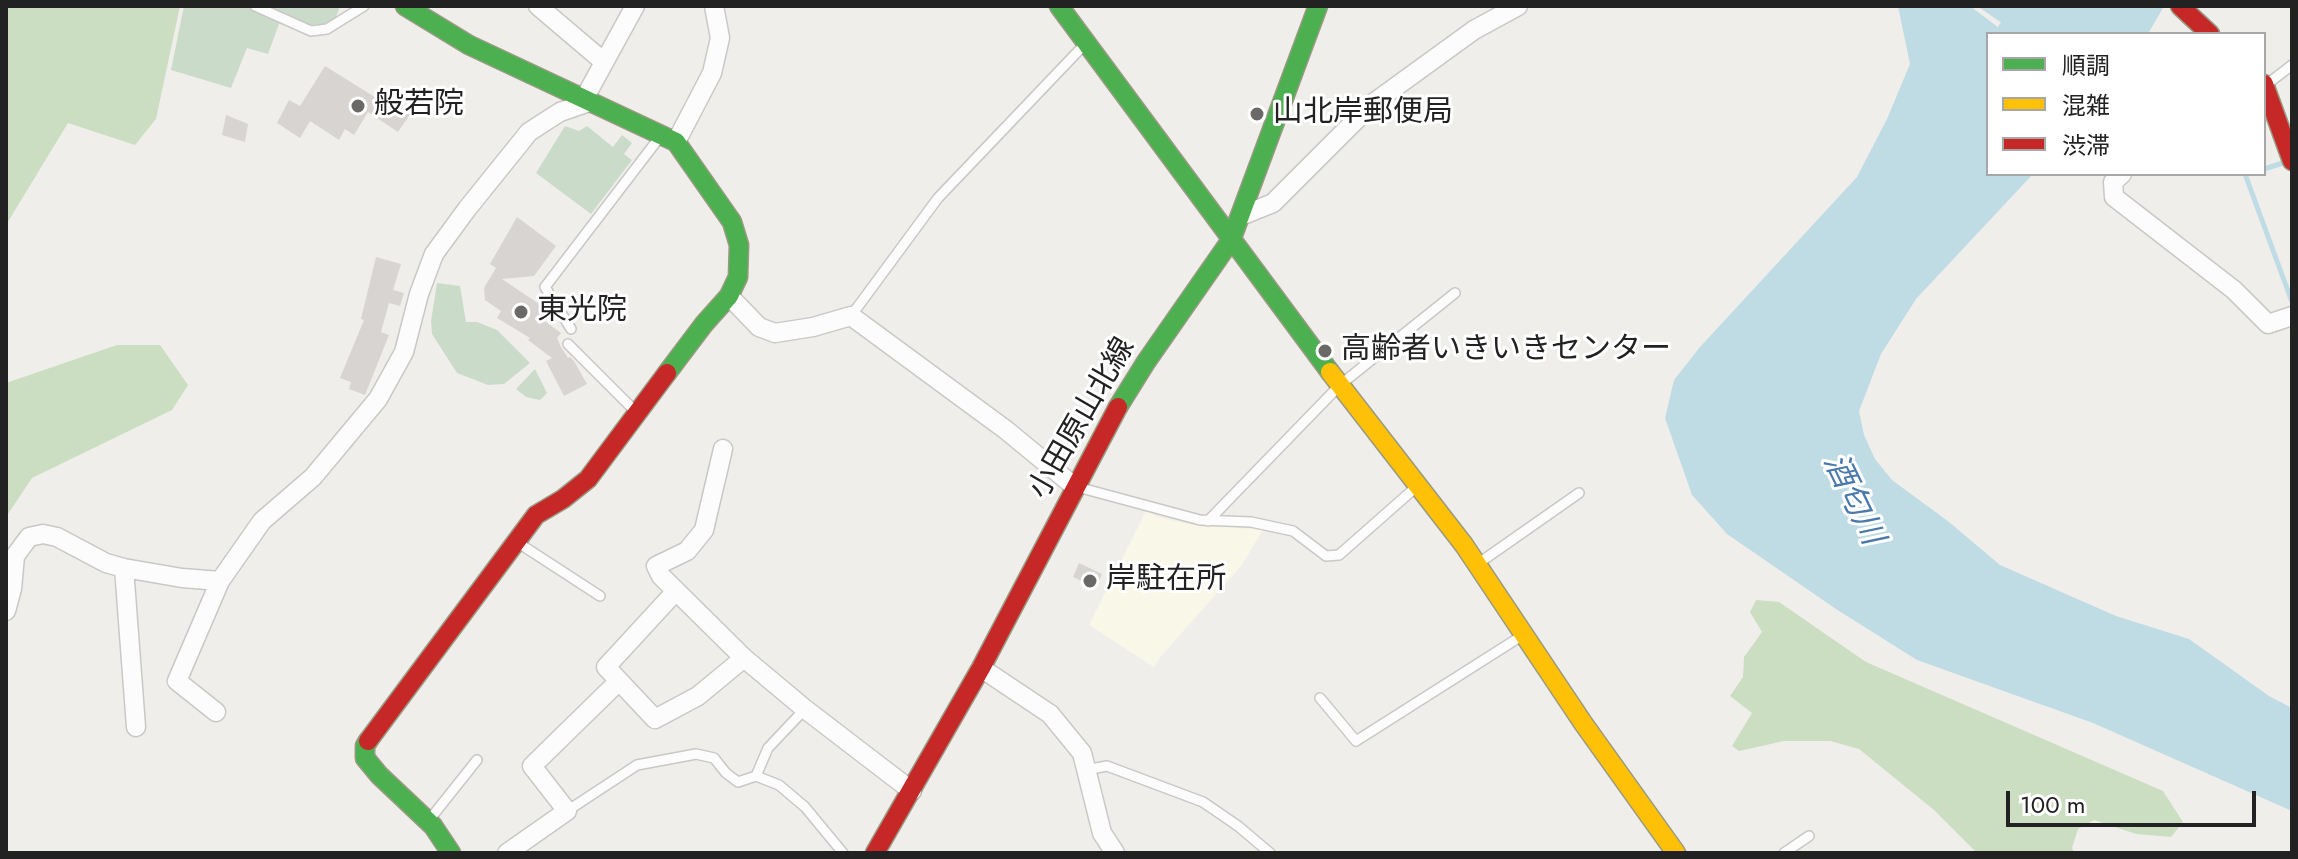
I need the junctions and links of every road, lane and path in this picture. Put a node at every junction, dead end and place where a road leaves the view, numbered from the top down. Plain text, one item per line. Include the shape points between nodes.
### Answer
1 (255, 6) edge
2 (364, 6) edge
3 (405, 6) edge
4 (538, 6) edge
5 (635, 6) edge
6 (714, 6) edge
7 (1060, 6) edge
8 (1318, 6) edge
9 (1518, 6) edge
10 (2180, 6) edge
11 (2208, 32) edge
12 (1086, 42) junction
13 (604, 62) junction
14 (2292, 65) edge
15 (2266, 85) edge
16 (2266, 88) edge
17 (586, 100) junction
18 (2288, 130) edge
19 (668, 138) junction
20 (2292, 161) edge
21 (2120, 176) edge
22 (1241, 216) junction
23 (1231, 240) junction
24 (1455, 293) dead end
25 (729, 296) junction
26 (851, 316) junction
27 (2292, 316) edge
28 (571, 329) dead end
29 (568, 344) dead end
30 (1340, 385) junction
31 (638, 414) junction
32 (723, 449) dead end
33 (1074, 486) junction
34 (1417, 486) junction
35 (1579, 493) dead end
36 (1208, 521) junction
37 (517, 542) junction
38 (1477, 565) junction
39 (124, 568) junction
40 (220, 581) junction
41 (676, 591) junction
42 (600, 596) dead end
43 (6, 611) edge
44 (1523, 635) junction
45 (744, 658) junction
46 (981, 668) junction
47 (619, 681) junction
48 (1320, 698) dead end
49 (805, 709) junction
50 (216, 712) dead end
51 (136, 727) dead end
52 (477, 760) dead end
53 (1085, 770) junction
54 (756, 776) junction
55 (912, 791) junction
56 (567, 811) junction
57 (428, 821) junction
58 (1809, 836) dead end
59 (451, 853) edge
60 (507, 853) edge
61 (843, 853) edge
62 (875, 853) edge
63 (1115, 853) edge
64 (1270, 853) edge
65 (1676, 853) edge
66 (1784, 853) edge

1 - 2 lane via 311,31 327,29
3 - 17 street via 469,45
4 - 13 street
5 - 13 street
6 - 19 street via 720,38 712,73
7 - 12 street
8 - 22 street, 小田原山北線
9 - 22 street via 1474,30 1372,104 1273,203
10 - 11 street
12 - 23 street
12 - 26 lane via 938,198
13 - 17 street
14 - 15 lane
16 - 18 street
17 - 19 street
17 - 40 street via 529,132 467,209 434,254 404,352 378,399 313,477 262,521
18 - 20 street
19 - 25 street via 732,222 739,245 738,277
19 - 28 lane via 545,287
21 - 27 street via 2113,182 2114,197 2234,290 2268,324
22 - 23 street, 小田原山北線
23 - 30 street
23 - 33 street, 小田原山北線 via 1146,362
24 - 30 lane
25 - 26 street via 759,327 775,333
25 - 31 street
26 - 33 street
29 - 31 lane
30 - 34 street
30 - 36 lane
31 - 37 street via 588,479 536,515
32 - 41 street via 704,530 687,551 656,566
33 - 36 lane
33 - 46 street, 小田原山北線
34 - 36 lane via 1339,555 1326,556 1293,531 1251,522
34 - 38 street
35 - 38 lane
37 - 42 lane
37 - 57 street via 365,746 365,758 379,775
38 - 44 street
39 - 40 street
39 - 43 street via 57,537 29,537 15,556
39 - 51 street
40 - 50 street via 177,681
41 - 45 street
41 - 47 street via 606,667
44 - 48 lane via 1356,741
44 - 65 street
45 - 47 street via 698,696 655,719
45 - 49 street
46 - 53 street via 1050,714 1082,753
46 - 55 street, 小田原山北線
47 - 56 street via 532,766
49 - 54 lane via 768,748
49 - 55 street
52 - 57 lane
53 - 63 street via 1102,833
53 - 64 lane via 1107,766 1203,802
54 - 56 lane via 738,782 714,758 696,754 637,765
54 - 61 lane via 779,785 805,807
55 - 62 street, 小田原山北線
56 - 60 street
57 - 59 street
58 - 66 lane

